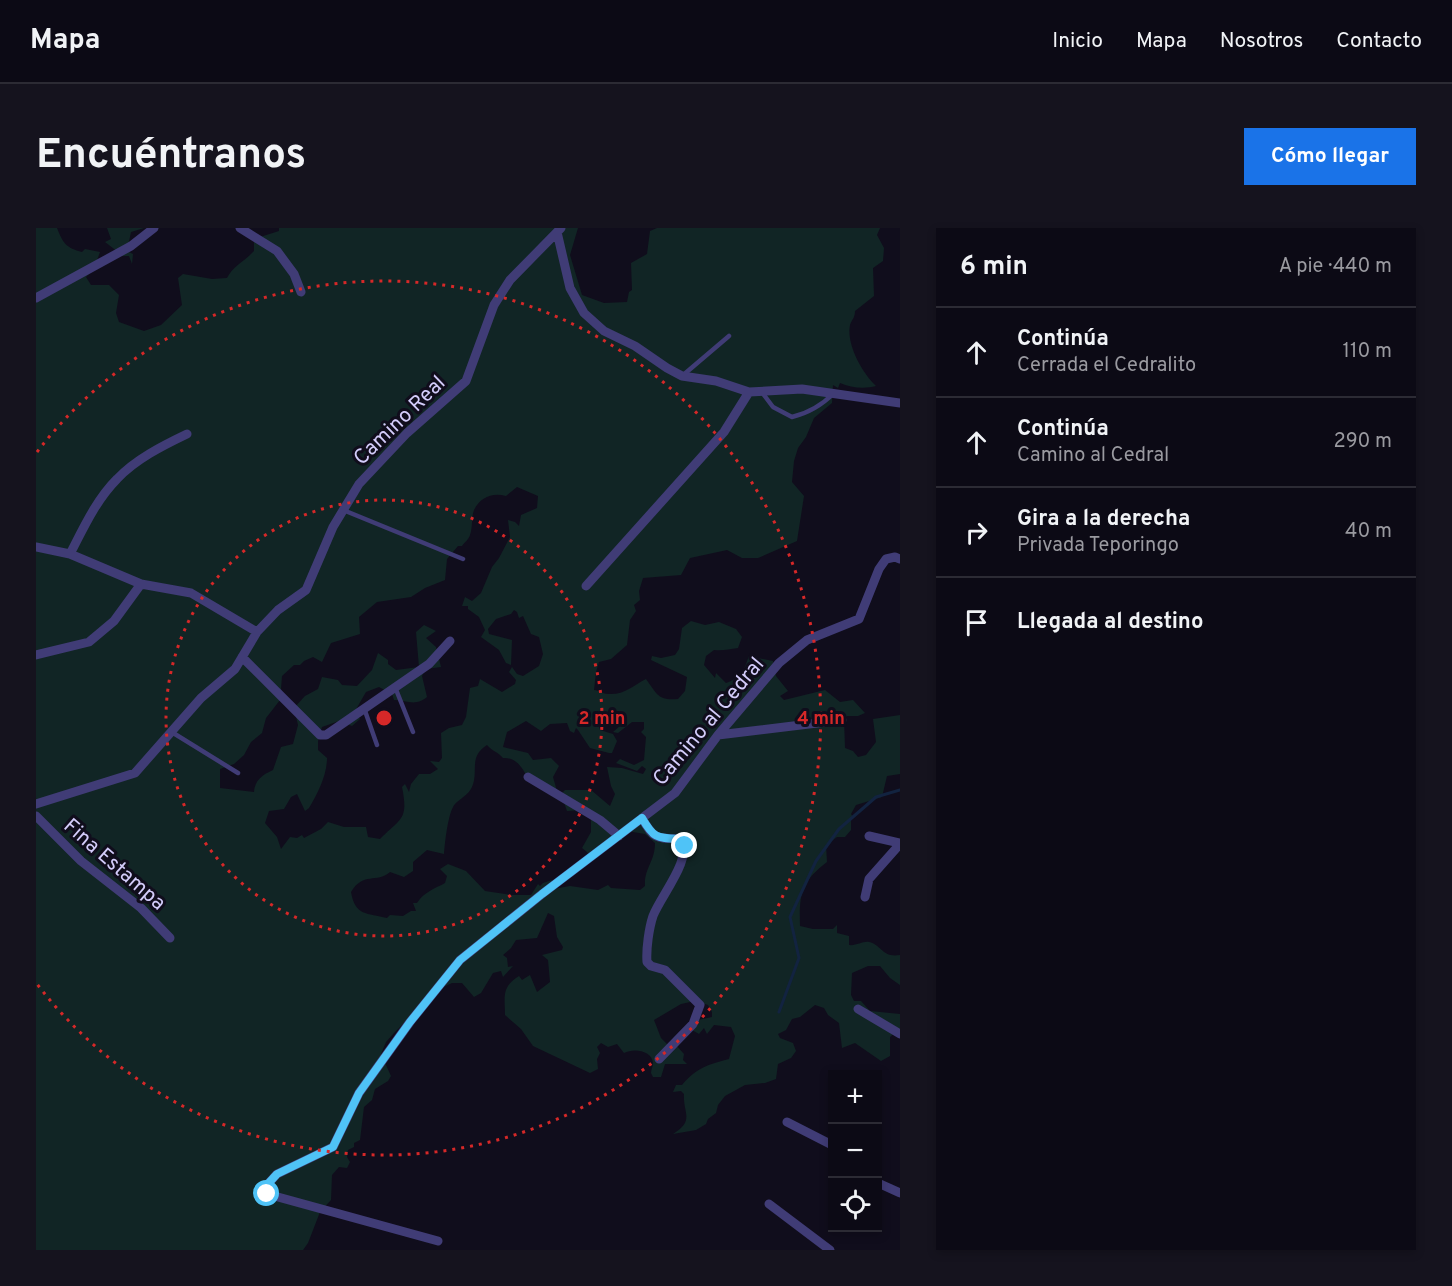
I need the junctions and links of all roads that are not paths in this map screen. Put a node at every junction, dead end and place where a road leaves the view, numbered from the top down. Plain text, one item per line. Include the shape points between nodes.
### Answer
1 (154, 228) edge
2 (240, 228) edge
3 (559, 230) edge
4 (301, 292) dead end
5 (36, 298) edge
6 (729, 336) dead end
7 (682, 376) junction
8 (761, 391) junction
9 (749, 392) junction
10 (834, 393) junction
11 (900, 403) edge
12 (187, 434) dead end
13 (343, 510) junction
14 (36, 548) edge
15 (69, 554) junction
16 (464, 559) dead end
17 (900, 559) edge
18 (141, 584) junction
19 (586, 586) dead end
20 (257, 632) junction
21 (450, 641) dead end
22 (36, 655) edge
23 (242, 657) junction
24 (394, 687) junction
25 (364, 708) junction
26 (842, 720) dead end
27 (170, 731) junction
28 (412, 732) dead end
29 (718, 735) junction
30 (377, 745) dead end
31 (238, 773) dead end
32 (528, 777) dead end
33 (36, 804) edge
34 (36, 816) edge
35 (642, 818) junction
36 (619, 837) junction
37 (869, 837) dead end
38 (900, 844) edge
39 (865, 897) dead end
40 (170, 938) dead end
41 (858, 1009) dead end
42 (900, 1034) edge
43 (659, 1059) dead end
44 (787, 1122) dead end
45 (828, 1143) edge
46 (882, 1185) edge
47 (900, 1193) edge
48 (769, 1204) dead end
49 (438, 1241) dead end
50 (830, 1250) edge

1 - 5 street via 131,246
2 - 4 street via 277,251 294,274
3 - 7 street via 570,288 584,313 604,331 635,345
3 - 13 street, Camino Real via 510,280 494,304 466,381 381,459
6 - 7 lane
7 - 9 street via 716,381
8 - 9 street
8 - 10 street via 802,389
8 - 10 lane via 773,407 792,417 808,413
9 - 19 street via 724,432
10 - 11 street
12 - 15 street via 155,450 117,479 95,507
13 - 16 lane
13 - 20 street, Camino Real via 306,590 278,610
14 - 15 street
15 - 18 street
17 - 29 street, Camino al Cedral via 886,559 879,569 859,619 807,640 779,663
18 - 20 street via 191,593
18 - 22 street via 114,621 89,642
20 - 23 street, Camino Real
21 - 24 street via 429,664
23 - 25 street via 320,735 326,735
23 - 27 street, Camino Real via 235,669
24 - 25 street
24 - 28 lane
25 - 30 lane
26 - 29 street
27 - 31 lane
27 - 33 street, Camino Real via 135,773
29 - 35 street, Camino al Cedral via 675,793
32 - 36 street via 600,820
34 - 40 street, Fina Estampa
35 - 36 street, Camino al Cedral
35 - 43 street via 651,834 681,839 685,846 684,858 653,917 647,962 665,970 700,1005 693,1024
36 - 49 street, Camino al Cedral via 460,960 359,1093 333,1147 277,1174 266,1186 267,1194
37 - 38 street
38 - 39 street via 869,879
41 - 42 street
44 - 45 street
46 - 47 street
48 - 50 street

